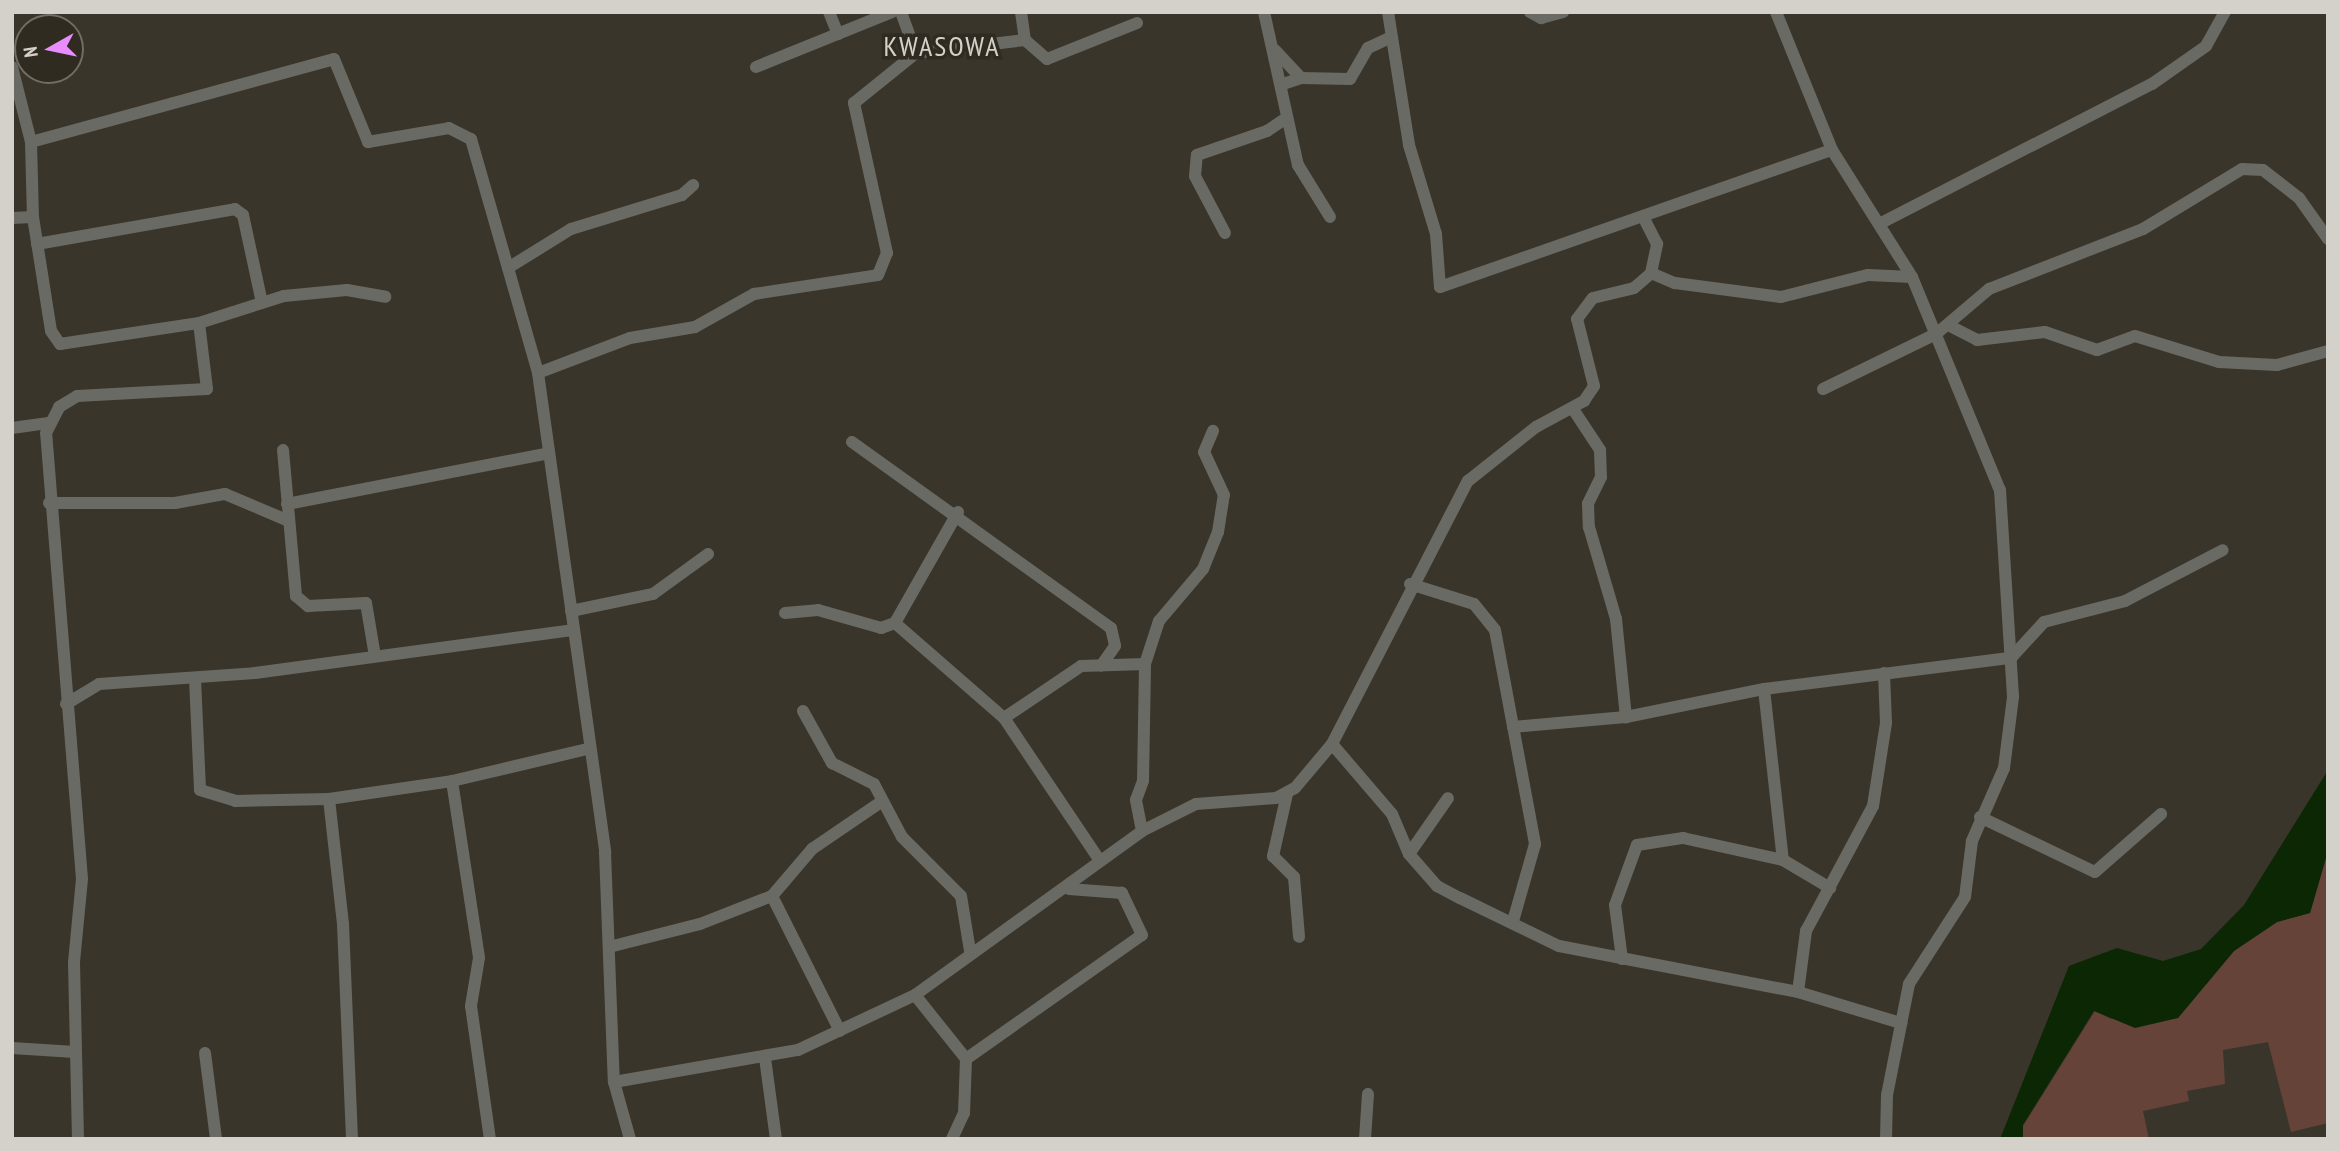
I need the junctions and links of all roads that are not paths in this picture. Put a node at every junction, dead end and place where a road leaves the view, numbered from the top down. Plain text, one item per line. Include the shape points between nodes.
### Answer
1 (829, 12) edge
2 (891, 12) edge
3 (901, 12) edge
4 (1021, 12) edge
5 (1264, 12) edge
6 (1388, 12) edge
7 (1530, 12) edge
8 (1563, 12) edge
9 (1776, 12) edge
10 (2225, 12) edge
11 (1138, 23) dead end
12 (838, 34) junction
13 (1392, 37) junction
14 (1026, 40) junction
15 (1273, 48) junction
16 (916, 53) junction
17 (12, 67) edge
18 (755, 67) dead end
19 (1301, 78) junction
20 (1283, 84) junction
21 (1285, 119) junction
22 (31, 142) junction
23 (1832, 150) junction
24 (693, 186) dead end
25 (1643, 216) junction
26 (33, 217) junction
27 (1330, 217) dead end
28 (12, 218) edge
29 (1881, 223) junction
30 (1225, 233) dead end
31 (2328, 239) edge
32 (37, 244) junction
33 (508, 268) junction
34 (1651, 273) junction
35 (1912, 277) junction
36 (385, 297) dead end
37 (262, 303) junction
38 (199, 323) junction
39 (1948, 325) junction
40 (1936, 334) junction
41 (2328, 351) edge
42 (538, 373) junction
43 (1823, 388) dead end
44 (1573, 409) junction
45 (49, 423) junction
46 (12, 428) edge
47 (1213, 431) dead end
48 (852, 442) dead end
49 (283, 450) dead end
50 (549, 453) junction
51 (49, 503) junction
52 (287, 504) junction
53 (958, 512) junction
54 (289, 521) junction
55 (2223, 550) dead end
56 (708, 554) dead end
57 (1409, 584) junction
58 (571, 611) junction
59 (785, 613) dead end
60 (895, 623) junction
61 (574, 630) junction
62 (375, 656) junction
63 (2011, 658) junction
64 (1145, 664) junction
65 (1101, 666) junction
66 (1884, 673) junction
67 (195, 679) junction
68 (1765, 690) junction
69 (66, 704) junction
70 (803, 711) dead end
71 (1626, 717) junction
72 (1004, 718) junction
73 (1513, 727) junction
74 (1332, 744) junction
75 (587, 749) junction
76 (452, 780) junction
77 (1287, 794) junction
78 (1448, 798) dead end
79 (329, 799) junction
80 (881, 802) junction
81 (2161, 814) dead end
82 (1980, 817) junction
83 (1142, 831) junction
84 (1409, 853) junction
85 (1098, 858) junction
86 (1783, 860) junction
87 (1830, 888) junction
88 (1069, 889) junction
89 (772, 896) junction
90 (1513, 921) junction
91 (1299, 937) dead end
92 (613, 946) junction
93 (970, 951) junction
94 (1622, 958) junction
95 (1798, 992) junction
96 (915, 995) junction
97 (1901, 1023) junction
98 (840, 1031) junction
99 (12, 1048) edge
100 (75, 1052) junction
101 (205, 1053) dead end
102 (765, 1058) junction
103 (966, 1059) junction
104 (614, 1082) junction
105 (1368, 1094) dead end
106 (78, 1139) edge
107 (216, 1139) edge
108 (352, 1139) edge
109 (490, 1139) edge
110 (630, 1139) edge
111 (776, 1139) edge
112 (952, 1139) edge
113 (1365, 1139) edge
114 (1886, 1139) edge

1 - 12 street
2 - 12 street
3 - 16 street
4 - 14 street
5 - 15 street
6 - 13 street
7 - 8 street via 1541,18
9 - 23 street
10 - 29 street via 2206,46 2124,102
11 - 14 street via 1046,59
12 - 18 street
13 - 19 street via 1368,48 1350,79
13 - 25 street via 1409,145 1436,234 1440,287
14 - 16 street
15 - 19 street
15 - 20 street
16 - 42 street via 854,103 887,253 883,271 754,294 695,327 630,338
17 - 22 street
19 - 20 street
20 - 21 street
21 - 27 street via 1302,174
21 - 30 street via 1267,131 1197,155 1195,176
22 - 26 street
22 - 33 street via 334,59 369,142 449,128 471,139
23 - 25 street
23 - 29 street
24 - 33 street via 682,195 571,229
25 - 34 street via 1657,244
26 - 28 street
26 - 32 street
29 - 35 street
31 - 39 street via 2300,198 2263,170 2242,169 2143,229 1989,289
32 - 37 street via 234,209 243,215
32 - 38 street via 51,331 60,344
33 - 42 street
34 - 35 street via 1675,283 1781,297 1868,275
34 - 44 street via 1634,288 1581,306 1577,334 1594,387
35 - 40 street
36 - 37 street via 347,290
37 - 38 street
38 - 45 street via 207,389 77,396 66,400
39 - 40 street
39 - 41 street via 1977,340 2045,332 2097,350 2135,336 2220,362 2277,365
40 - 43 street
40 - 63 street via 2000,490
42 - 50 street
44 - 57 street via 1536,427 1468,481
44 - 71 street via 1600,450 1601,477 1588,504 1589,527 1616,619
45 - 46 street
45 - 51 street
47 - 64 street via 1204,452 1224,495 1217,532 1203,569 1158,621
48 - 53 street
49 - 52 street
50 - 52 street
50 - 58 street
51 - 54 street via 175,503 225,494
51 - 69 street
52 - 54 street
53 - 60 street
53 - 65 street via 1111,628 1115,646
54 - 62 street via 296,596 308,606 366,603
55 - 63 street via 2125,601 2044,622
56 - 58 street via 653,594
57 - 73 street via 1458,596 1491,620
57 - 74 street
58 - 61 street
59 - 60 street via 818,610 881,628
60 - 72 street
61 - 62 street
61 - 75 street
62 - 67 street
63 - 66 street
63 - 82 street via 2004,768
64 - 65 street
64 - 83 street via 1143,782 1136,800
65 - 72 street via 1081,666
66 - 68 street
66 - 87 street via 1886,723 1872,806
67 - 69 street via 99,684
67 - 79 street via 203,793 235,801
68 - 71 street
68 - 86 street
69 - 100 street via 82,879 74,962
70 - 80 street via 832,762 874,784
71 - 73 street
72 - 85 street
73 - 90 street via 1535,844
74 - 77 street
74 - 84 street via 1392,814
75 - 76 street
75 - 92 street
76 - 79 street
76 - 109 street via 479,958 471,1006
77 - 83 street via 1196,804
77 - 91 street via 1273,856 1294,877
78 - 84 street
79 - 108 street via 343,924
80 - 89 street via 812,849
80 - 93 street via 902,837 961,896
81 - 82 street via 2095,872
82 - 97 street via 1965,897 1909,984
83 - 85 street
84 - 90 street via 1437,886
85 - 88 street
86 - 87 street
86 - 94 street via 1683,838 1637,845 1615,905
87 - 95 street via 1806,931
88 - 93 street
88 - 103 street via 1122,892 1142,935
89 - 92 street via 700,924
89 - 98 street
90 - 94 street via 1559,946
92 - 104 street
93 - 96 street
94 - 95 street
95 - 97 street
96 - 98 street
96 - 103 street
97 - 114 street
98 - 102 street
99 - 100 street
100 - 106 street
101 - 107 street
102 - 104 street
102 - 111 street
103 - 112 street via 964,1113
104 - 110 street
105 - 113 street

